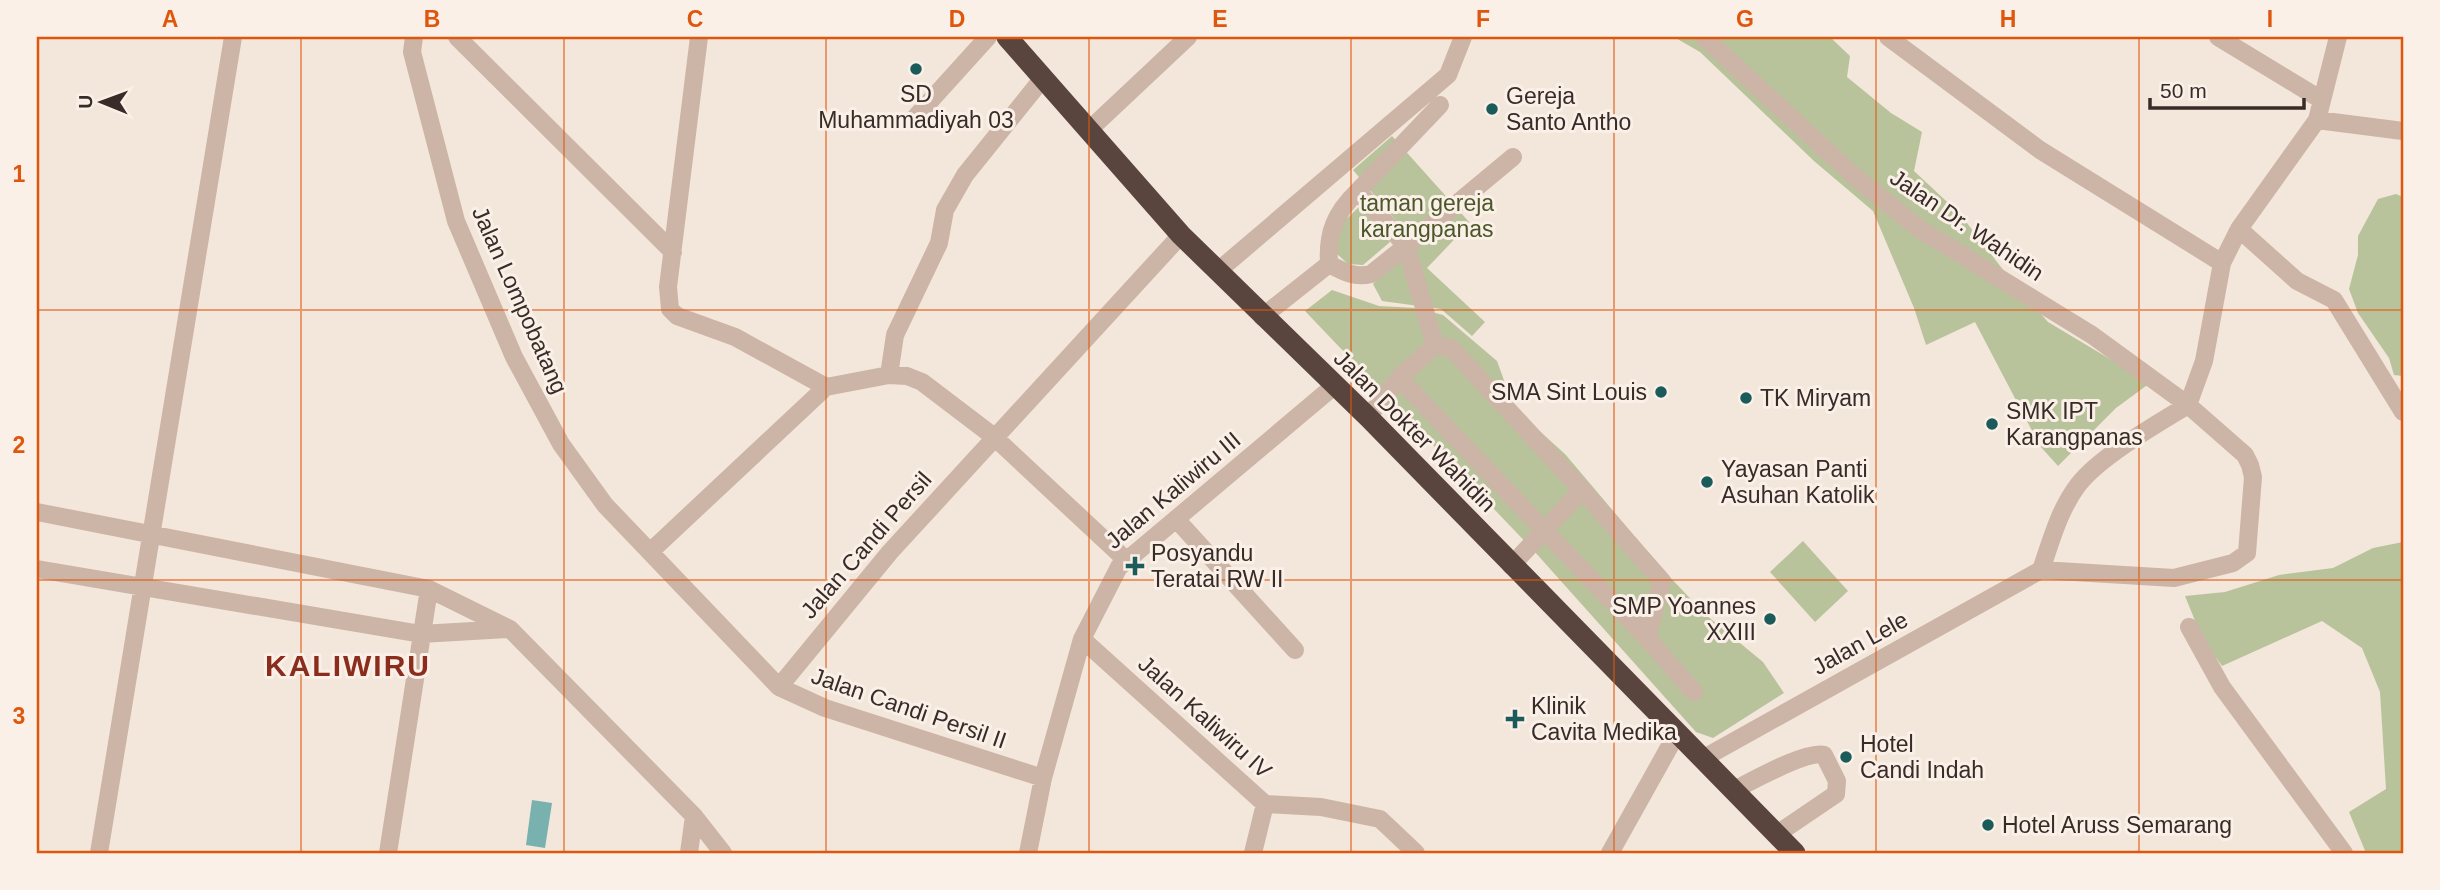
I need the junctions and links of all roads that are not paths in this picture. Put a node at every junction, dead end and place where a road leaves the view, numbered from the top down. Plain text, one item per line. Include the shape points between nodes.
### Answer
1 (233, 37) edge
2 (414, 37) edge
3 (457, 37) edge
4 (699, 37) edge
5 (988, 37) edge
6 (1007, 37) edge
7 (1188, 37) edge
8 (1463, 37) edge
9 (1704, 37) edge
10 (1888, 37) edge
11 (2218, 37) edge
12 (2339, 37) edge
13 (1043, 78) junction
14 (2320, 99) junction
15 (1440, 105) dead end
16 (2317, 120) junction
17 (912, 121) dead end
18 (1089, 130) junction
19 (2403, 131) edge
20 (1513, 157) dead end
21 (1358, 191) junction
22 (2239, 229) junction
23 (1181, 235) junction
24 (1406, 246) junction
25 (673, 252) junction
26 (2222, 263) junction
27 (1329, 264) junction
28 (1218, 271) junction
29 (1262, 317) junction
30 (1434, 345) junction
31 (889, 375) junction
32 (1399, 378) junction
33 (1335, 386) junction
34 (827, 387) junction
35 (2188, 405) junction
36 (2403, 412) edge
37 (1368, 417) junction
38 (993, 436) junction
39 (1581, 490) junction
40 (37, 512) edge
41 (1176, 519) junction
42 (1544, 532) junction
43 (151, 534) junction
44 (651, 551) junction
45 (1126, 560) junction
46 (1511, 566) junction
47 (37, 569) edge
48 (2041, 570) junction
49 (141, 588) junction
50 (429, 589) junction
51 (2189, 627) dead end
52 (510, 629) junction
53 (421, 634) junction
54 (1647, 638) junction
55 (1082, 639) junction
56 (1295, 650) dead end
57 (779, 687) junction
58 (1694, 692) dead end
59 (1676, 735) junction
60 (1702, 760) junction
61 (1043, 778) junction
62 (1734, 790) junction
63 (1265, 804) junction
64 (694, 816) junction
65 (1777, 834) junction
66 (99, 853) edge
67 (388, 853) edge
68 (689, 853) edge
69 (723, 853) edge
70 (1028, 853) edge
71 (1253, 853) edge
72 (1416, 853) edge
73 (1611, 853) edge
74 (1796, 853) edge
75 (2344, 853) edge

1 - 43 street
2 - 44 street, Jalan Lompobatang via 412,52 456,221 514,357 572,460 605,505
3 - 25 street
4 - 25 street
5 - 17 street
6 - 13 highway, Jalan Dokter Wahidin
7 - 18 street
8 - 28 street via 1448,75
9 - 35 street, Jalan Dr. Wahidin via 1853,175 1918,228 2092,335
10 - 26 street via 2040,150
11 - 14 street
12 - 14 street
13 - 18 highway, Jalan Dokter Wahidin
13 - 31 street via 965,175 945,210 939,243 895,335
14 - 16 street
15 - 21 street
16 - 19 street
16 - 22 street
18 - 23 highway, Jalan Dokter Wahidin
20 - 24 street
21 - 24 street
21 - 27 street via 1330,230
22 - 26 street
22 - 36 street via 2297,281 2334,300
23 - 28 highway, Jalan Dokter Wahidin
23 - 38 street, Jalan Candi Persil
24 - 27 street via 1371,274 1350,275
24 - 30 street
25 - 34 street via 668,300 673,314 735,337
26 - 35 street via 2204,361
27 - 29 street
28 - 29 highway, Jalan Dokter Wahidin
29 - 33 highway, Jalan Dokter Wahidin
30 - 32 street
30 - 39 street via 1451,348
31 - 34 street
31 - 38 street via 922,382
32 - 37 street
32 - 42 street
33 - 37 highway, Jalan Dokter Wahidin
33 - 41 street, Jalan Kaliwiru III
34 - 44 street
35 - 48 street via 2140,433 2080,482 2054,530
35 - 48 street via 2245,455 2250,465 2247,553 2233,563 2174,578
37 - 46 highway, Jalan Dokter Wahidin
38 - 45 street
38 - 57 street, Jalan Candi Persil
39 - 42 street
39 - 54 street via 1662,581
40 - 43 street
41 - 45 street, Jalan Kaliwiru III
41 - 56 street
42 - 46 street
42 - 54 street
43 - 49 street
43 - 50 street
44 - 57 street, Jalan Candi Persil II
45 - 55 street, Jalan Kaliwiru III
46 - 59 highway, Jalan Dokter Wahidin
47 - 49 street
48 - 60 street, Jalan Lele
49 - 53 street
49 - 66 street
50 - 52 street
50 - 53 street
51 - 75 street via 2222,687
52 - 53 street
52 - 64 street
53 - 67 street
54 - 58 street
55 - 61 street, Jalan Kaliwiru III
55 - 63 street, Jalan Kaliwiru IV
57 - 61 street, Jalan Candi Persil II via 825,708
59 - 60 highway, Jalan Dokter Wahidin
59 - 73 street
60 - 62 highway, Jalan Dokter Wahidin
61 - 70 street
62 - 65 highway, Jalan Dokter Wahidin
62 - 65 street via 1800,760 1824,755 1837,781 1836,794
63 - 71 street
63 - 72 street, Jalan Kaliwiru IV via 1321,807 1380,819
64 - 68 street
64 - 69 street
65 - 74 highway, Jalan Dokter Wahidin

